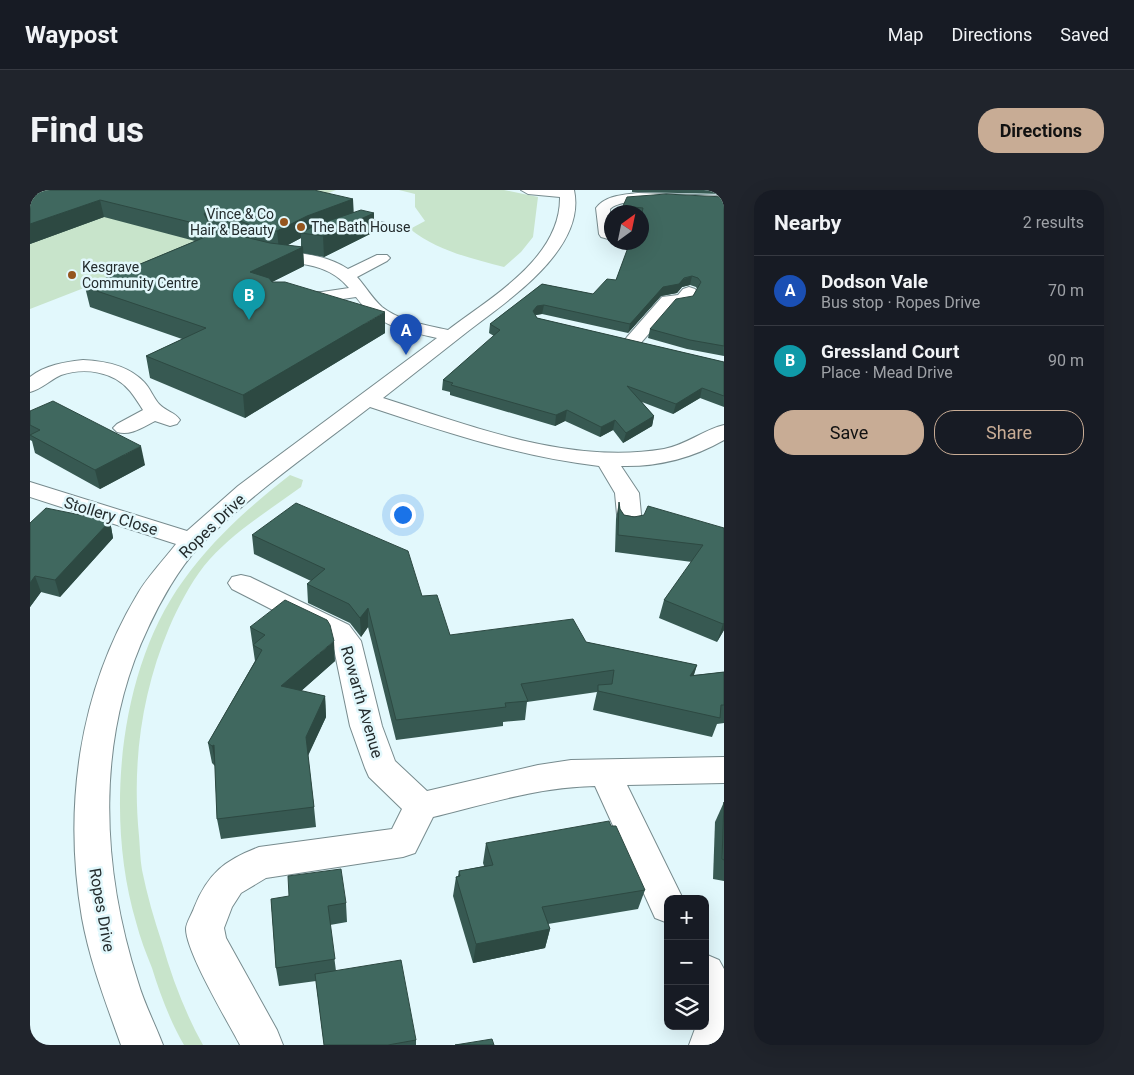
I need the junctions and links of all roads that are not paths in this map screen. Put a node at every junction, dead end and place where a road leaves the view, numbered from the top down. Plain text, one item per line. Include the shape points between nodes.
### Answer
1 (528, 190) edge
2 (568, 192) edge
3 (724, 200) edge
4 (604, 205) edge
5 (352, 223) edge
6 (380, 226) dead end
7 (304, 242) edge
8 (251, 251) edge
9 (282, 257) junction
10 (382, 258) dead end
11 (348, 276) junction
12 (360, 292) junction
13 (689, 292) dead end
14 (280, 296) edge
15 (449, 336) junction
16 (633, 341) edge
17 (30, 386) edge
18 (367, 399) junction
19 (124, 428) dead end
20 (724, 430) edge
21 (606, 460) junction
22 (35, 496) edge
23 (630, 525) edge
24 (192, 541) junction
25 (241, 583) dead end
26 (724, 770) edge
27 (606, 771) junction
28 (421, 806) junction
29 (664, 898) edge
30 (709, 982) edge
31 (142, 1045) edge
32 (262, 1045) edge
33 (710, 1045) edge

1 - 2 street
2 - 15 street, Ropes Drive via 565,224 550,252 530,274
3 - 4 street via 632,193 610,199
5 - 6 street
7 - 9 street
8 - 9 street
9 - 11 street via 316,262
10 - 11 street
11 - 12 street
12 - 14 street via 322,297
12 - 15 street via 388,318
13 - 16 street via 683,300 668,301
15 - 18 street, Ropes Drive
17 - 19 street via 63,368 108,368 121,373 165,414
18 - 21 street via 502,440
18 - 24 street, Ropes Drive via 243,495
20 - 21 street via 710,440 668,455
21 - 23 street via 627,493
22 - 24 street, Stollery Close
24 - 31 street, Ropes Drive via 150,597 121,652 107,695 94,762 90,834 95,889 114,975
25 - 28 street, Rowarth Avenue via 338,632 347,641 366,726 381,768
26 - 27 street
27 - 28 street via 538,778
27 - 29 street
28 - 32 street via 403,842 258,863 228,882 216,899 206,928 207,938
30 - 33 street via 721,1006 722,1022 717,1038

